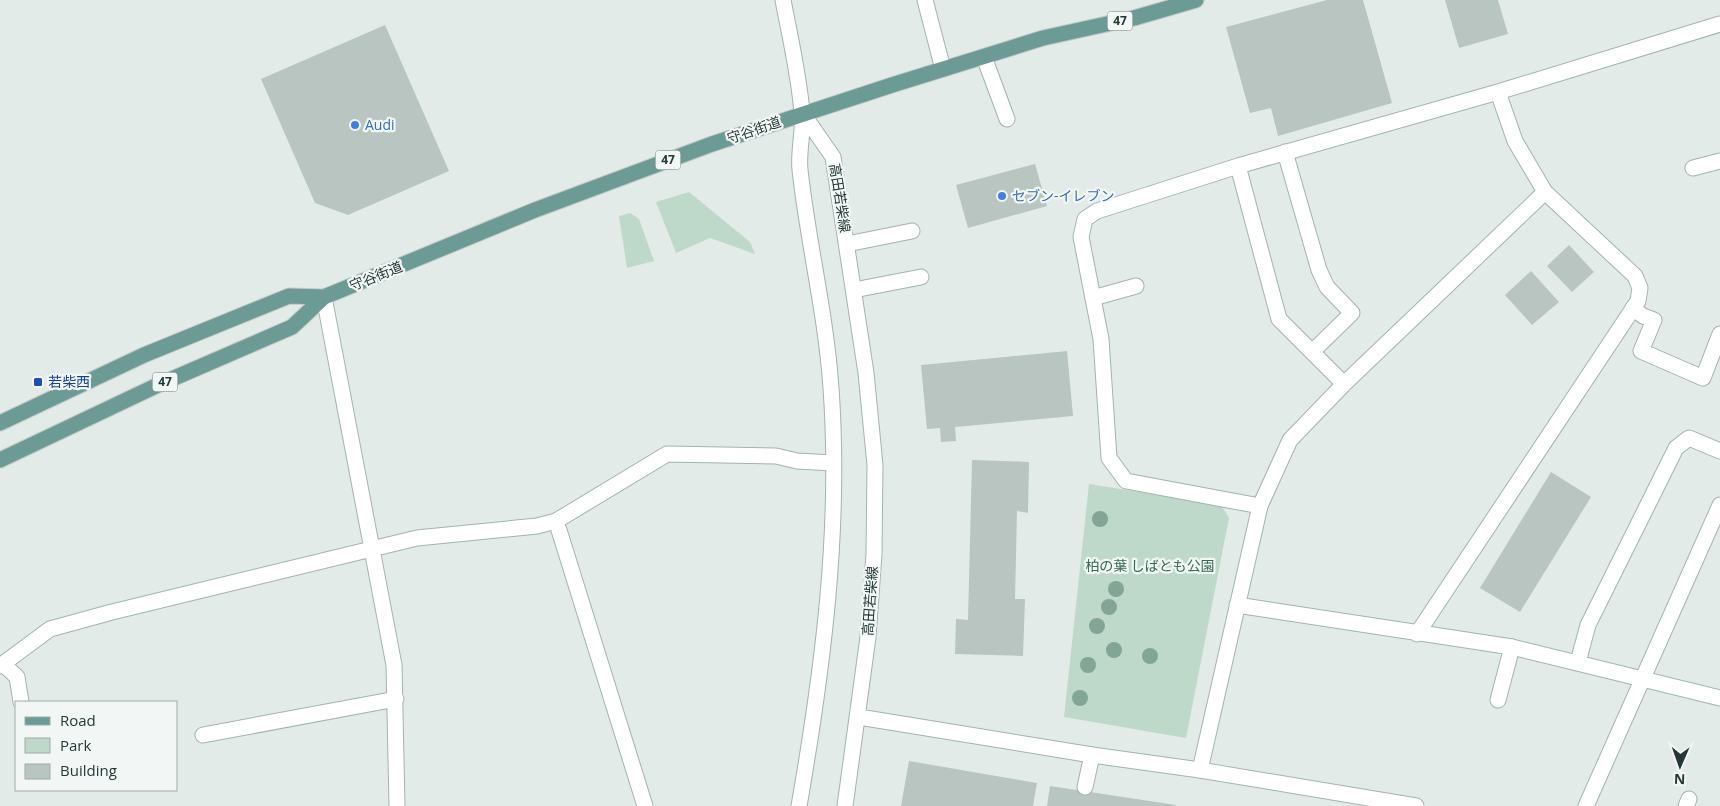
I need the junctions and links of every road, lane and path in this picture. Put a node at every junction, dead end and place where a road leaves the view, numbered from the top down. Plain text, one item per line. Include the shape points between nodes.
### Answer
1 (783, 0) edge
2 (925, 0) edge
3 (1196, 0) edge
4 (1720, 24) edge
5 (984, 56) junction
6 (943, 70) junction
7 (1498, 92) junction
8 (802, 114) junction
9 (1007, 119) dead end
10 (1285, 152) junction
11 (1720, 161) edge
12 (1238, 166) junction
13 (1693, 168) dead end
14 (1545, 192) junction
15 (912, 231) dead end
16 (847, 244) junction
17 (921, 277) dead end
18 (1136, 286) dead end
19 (854, 290) junction
20 (324, 297) junction
21 (1093, 298) junction
22 (1633, 308) junction
23 (1720, 334) edge
24 (1312, 352) junction
25 (1344, 384) junction
26 (0, 423) edge
27 (1720, 451) edge
28 (0, 460) edge
29 (834, 464) junction
30 (1720, 505) edge
31 (1260, 506) junction
32 (559, 530) dead end
33 (372, 548) junction
34 (1237, 605) junction
35 (1417, 634) junction
36 (1512, 647) junction
37 (1578, 662) junction
38 (2, 665) edge
39 (1643, 678) junction
40 (1720, 696) edge
41 (396, 699) junction
42 (1498, 700) dead end
43 (21, 701) edge
44 (859, 718) junction
45 (203, 735) dead end
46 (1092, 755) junction
47 (1200, 770) junction
48 (1085, 787) dead end
49 (397, 806) edge
50 (645, 806) edge
51 (799, 806) edge
52 (846, 806) edge
53 (1416, 806) edge
54 (1586, 806) edge

1 - 8 street
2 - 6 street
3 - 5 main road, 守谷街道 / 47
4 - 7 street
5 - 6 main road, 守谷街道 / 47
5 - 9 street
6 - 8 main road, 守谷街道 / 47
7 - 10 street
7 - 14 street via 1515,142
8 - 16 street, 高田若柴線 via 833,157
8 - 20 main road, 守谷街道 / 47 via 535,210
8 - 29 street via 800,168 831,387
10 - 12 street
10 - 24 street via 1319,270 1327,287 1352,313
11 - 13 street
12 - 21 street via 1097,211 1085,219 1081,237
12 - 24 street via 1280,320
14 - 22 street via 1635,276 1640,288
14 - 25 street
15 - 16 street
16 - 19 street, 高田若柴線
17 - 19 street
18 - 21 street
19 - 44 street, 高田若柴線 via 874,465 874,554
20 - 26 main road, 守谷街道 / 47 via 289,296 144,355
20 - 28 main road, 守谷街道 / 47 via 292,327 158,385
20 - 33 street
21 - 31 street via 1101,338 1108,458 1126,481
22 - 23 street via 1654,320 1641,351 1703,378
22 - 35 street
24 - 25 street
25 - 31 street via 1290,440
27 - 37 street via 1688,438 1676,448 1588,625
29 - 33 street via 776,456 667,454 556,521 537,526 417,538
29 - 51 street via 827,611 816,708
30 - 39 street
31 - 34 street
32 - 50 street
33 - 38 street via 50,629
33 - 41 street via 394,665
34 - 35 street
34 - 47 street
35 - 36 street
36 - 37 street
36 - 42 street
37 - 39 street
38 - 43 street via 17,677
39 - 40 street
39 - 54 street
41 - 45 street
41 - 49 street
44 - 46 street
44 - 52 street, 高田若柴線
46 - 47 street
46 - 48 street
47 - 53 street

